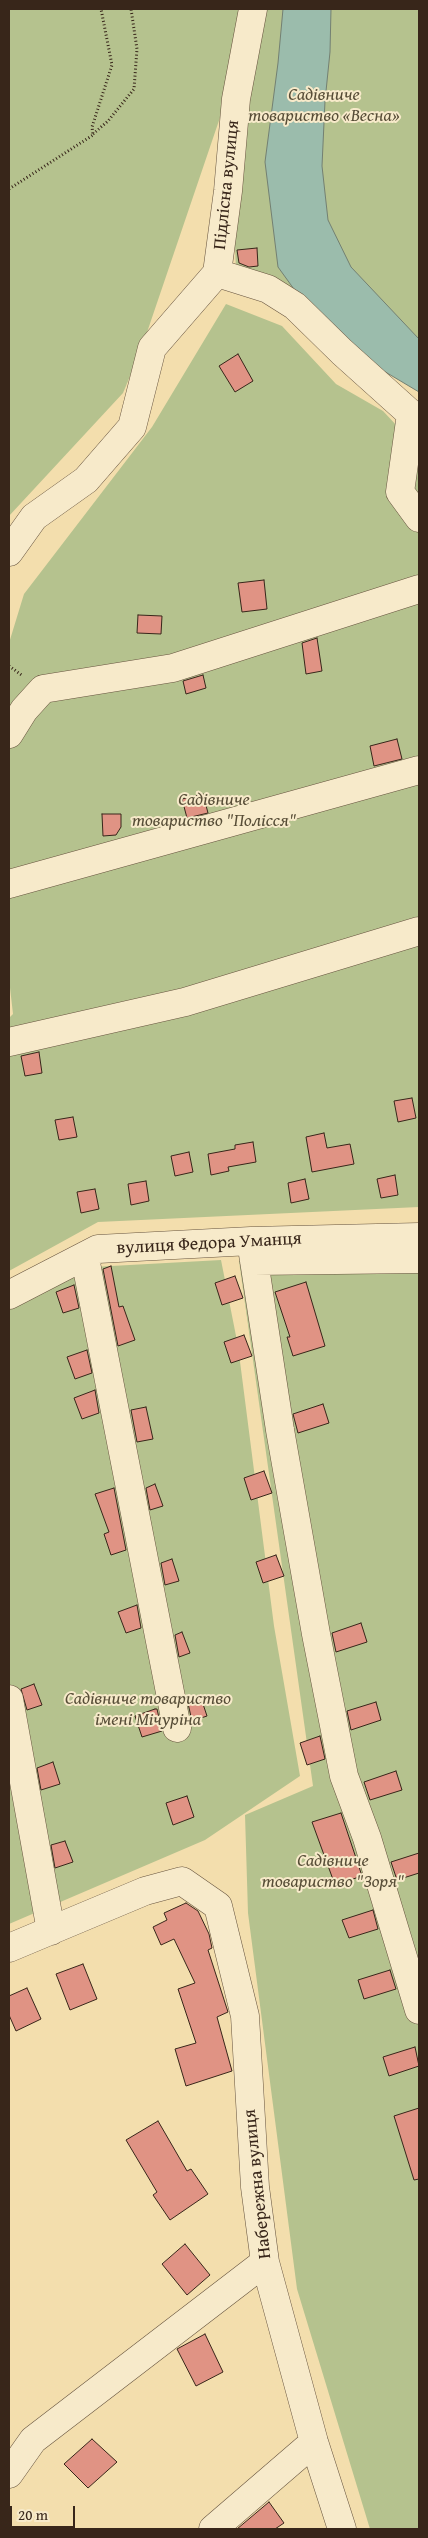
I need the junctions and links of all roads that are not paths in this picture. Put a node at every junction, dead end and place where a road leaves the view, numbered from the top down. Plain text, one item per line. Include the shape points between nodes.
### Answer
1 (253, 9) edge
2 (217, 273) junction
3 (415, 416) edge
4 (419, 518) edge
5 (9, 552) edge
6 (419, 589) edge
7 (9, 734) edge
8 (419, 770) edge
9 (9, 884) edge
10 (419, 931) edge
11 (9, 1042) edge
12 (419, 1237) edge
13 (253, 1251) junction
14 (85, 1258) junction
15 (419, 1259) edge
16 (9, 1295) edge
17 (9, 1699) edge
18 (177, 1728) dead end
19 (51, 1931) junction
20 (9, 1948) edge
21 (419, 2010) edge
22 (265, 2262) junction
23 (314, 2442) junction
24 (9, 2474) edge
25 (212, 2529) edge
26 (342, 2529) edge

1 - 2 street, Підлісна вулиця via 236,99
2 - 3 street via 268,289 295,306
2 - 5 street via 152,348 132,427 86,480 34,517
3 - 4 street via 400,492
6 - 7 street via 174,668 43,689
8 - 9 street
10 - 11 street via 185,1002
12 - 13 street, вулиця Федора Уманця
13 - 14 street, вулиця Федора Уманця via 98,1249
13 - 15 street
13 - 21 street via 280,1430 344,1776 370,1848
14 - 16 street, вулиця Федора Уманця
14 - 18 street
17 - 19 street
19 - 20 street
19 - 22 street, Набережна вулиця via 146,1891 182,1881 218,1906 245,2016 255,2186
22 - 23 street, Набережна вулиця
22 - 24 street via 33,2440
23 - 25 street
23 - 26 street, Набережна вулиця

